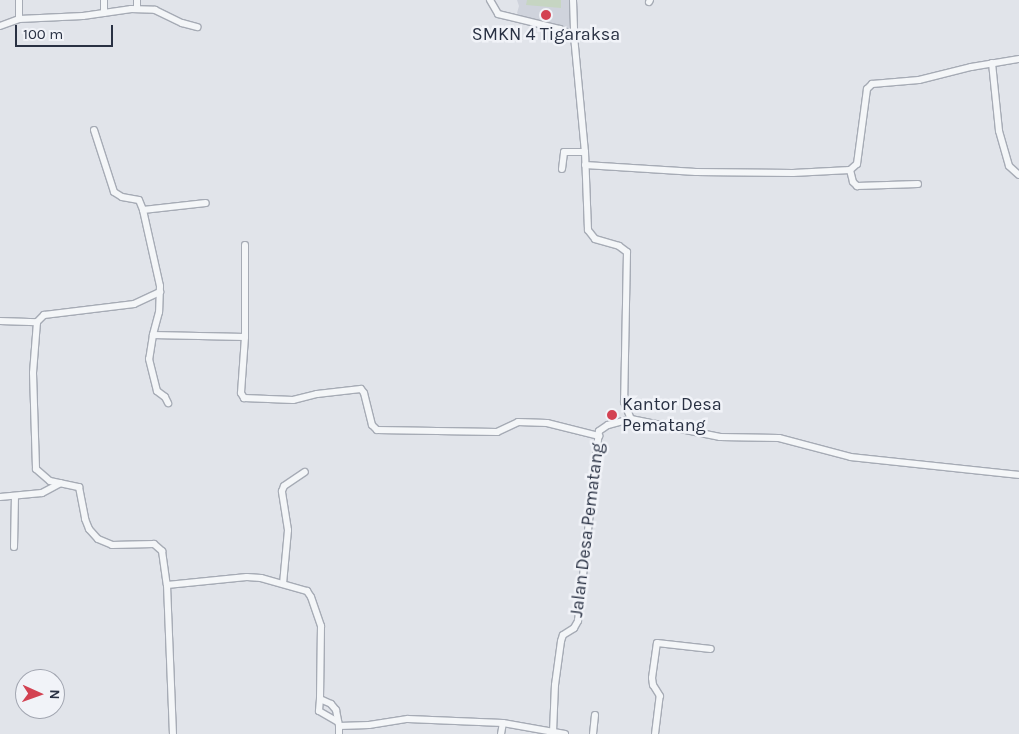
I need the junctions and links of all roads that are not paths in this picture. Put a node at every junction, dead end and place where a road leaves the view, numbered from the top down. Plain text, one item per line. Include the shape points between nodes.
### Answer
1 (19, 0) edge
2 (104, 0) edge
3 (137, 0) edge
4 (490, 0) edge
5 (573, 0) edge
6 (137, 9) junction
7 (104, 13) junction
8 (19, 19) junction
9 (0, 26) edge
10 (197, 27) dead end
11 (574, 36) junction
12 (1019, 59) edge
13 (992, 63) junction
14 (94, 130) dead end
15 (585, 152) junction
16 (585, 165) junction
17 (562, 169) dead end
18 (850, 170) junction
19 (1019, 175) edge
20 (918, 184) dead end
21 (206, 203) dead end
22 (143, 210) junction
23 (245, 245) dead end
24 (160, 292) junction
25 (0, 321) edge
26 (37, 322) junction
27 (153, 335) junction
28 (245, 337) junction
29 (168, 404) dead end
30 (631, 419) junction
31 (598, 436) junction
32 (305, 472) dead end
33 (1019, 475) edge
34 (61, 483) junction
35 (15, 496) junction
36 (0, 497) edge
37 (14, 547) dead end
38 (283, 584) junction
39 (167, 585) junction
40 (711, 649) dead end
41 (320, 699) junction
42 (595, 715) dead end
43 (503, 723) junction
44 (338, 724) junction
45 (535, 732) edge
46 (553, 732) junction
47 (173, 734) edge
48 (339, 734) edge
49 (501, 734) edge
50 (565, 734) edge
51 (593, 734) edge
52 (655, 734) edge

1 - 8 street
2 - 7 street
3 - 6 street
4 - 11 street via 498,14 560,29
5 - 11 street
6 - 7 street
6 - 10 street via 161,11 182,24
7 - 8 street
8 - 9 street
11 - 15 street
12 - 13 street
13 - 18 street via 919,80 872,84 867,89 857,164
13 - 19 street via 999,131 1009,166
14 - 22 street via 114,192 139,200
15 - 16 street
15 - 17 street via 564,152
16 - 18 street via 696,172
16 - 30 street via 588,230 595,239 619,246 627,252 624,402
18 - 20 street via 852,182 858,186
21 - 22 street
22 - 24 street
23 - 28 street
24 - 26 street via 134,304 44,315
24 - 27 street
25 - 26 street
26 - 34 street via 32,373 34,465 46,479
27 - 28 street
27 - 29 street via 149,360 157,391
28 - 31 street via 241,393 244,398 293,400 360,389 364,393 372,425 377,430 497,432 513,423 524,422
30 - 31 street, Jalan Desa Pematang via 603,428
30 - 33 street via 720,438 779,438 851,457
31 - 46 street, Jalan Desa Pematang via 578,621 561,641
32 - 38 street via 284,486 282,491 288,530
34 - 35 street via 42,493
34 - 39 street via 81,489 85,519 98,539 112,545 159,546 164,556
35 - 36 street
35 - 37 street
38 - 39 street via 247,577
38 - 41 street via 307,591 319,618
39 - 47 street
40 - 52 street via 657,643 652,678 660,696
41 - 44 street via 336,710
41 - 44 street via 319,711
42 - 51 street
43 - 44 street via 402,719 369,725
43 - 45 street
43 - 49 street
44 - 48 street
45 - 46 street
46 - 50 street

